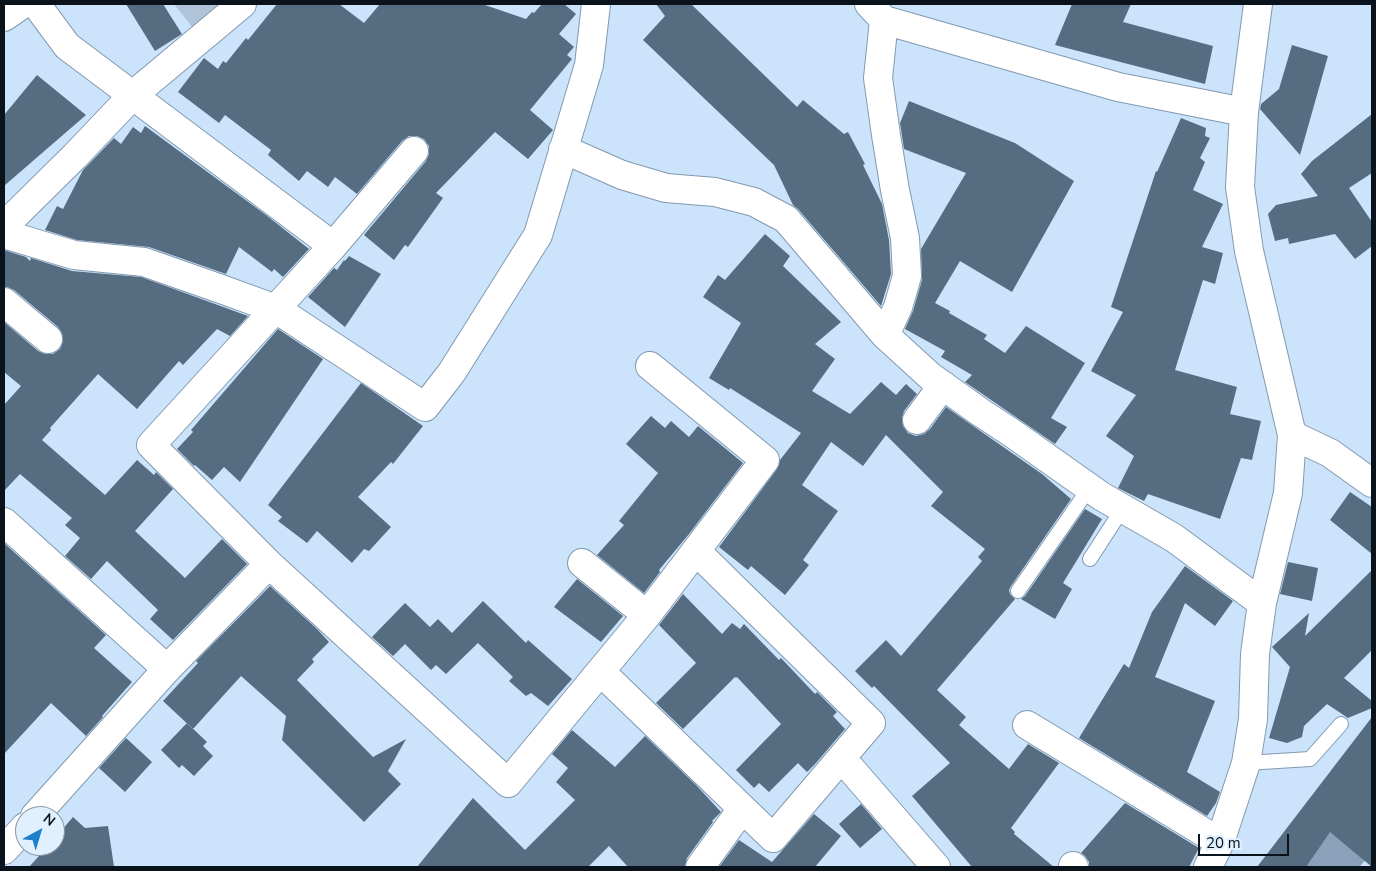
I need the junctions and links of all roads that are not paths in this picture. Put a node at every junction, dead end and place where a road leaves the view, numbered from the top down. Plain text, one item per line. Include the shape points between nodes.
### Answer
1 (23, 4) edge
2 (36, 4) edge
3 (242, 4) edge
4 (596, 4) edge
5 (1258, 4) edge
6 (877, 12) edge
7 (4, 17) edge
8 (133, 96) junction
9 (1244, 112) junction
10 (564, 149) junction
11 (414, 150) dead end
12 (4, 226) edge
13 (4, 234) edge
14 (333, 246) junction
15 (4, 302) edge
16 (276, 309) junction
17 (885, 336) junction
18 (48, 339) dead end
19 (650, 366) dead end
20 (943, 385) junction
21 (917, 420) dead end
22 (1292, 435) junction
23 (1372, 483) edge
24 (1090, 487) junction
25 (1123, 508) junction
26 (4, 522) edge
27 (696, 551) junction
28 (1090, 559) dead end
29 (582, 562) dead end
30 (269, 564) junction
31 (1018, 591) dead end
32 (1262, 603) junction
33 (647, 615) junction
34 (167, 669) junction
35 (601, 672) junction
36 (1341, 724) dead end
37 (1026, 725) dead end
38 (840, 760) junction
39 (1246, 763) junction
40 (43, 806) edge
41 (742, 809) junction
42 (15, 838) edge
43 (1220, 842) junction
44 (4, 850) edge
45 (700, 867) edge
46 (936, 867) edge
47 (1208, 867) edge

1 - 7 street
2 - 8 street via 67,46
3 - 8 street
4 - 10 street via 589,65
5 - 9 street
6 - 9 street via 1118,88
6 - 17 street via 878,78 905,238 907,276
8 - 12 street
8 - 14 street
9 - 22 street via 1240,187 1248,242
10 - 16 street via 538,235 452,372 425,407
10 - 17 street via 622,176 666,188 715,192 754,202 786,219
11 - 14 street
13 - 16 street via 74,255 144,262
14 - 16 street
15 - 18 street
16 - 30 street via 151,446
17 - 20 street
19 - 27 street via 765,460
20 - 21 street
20 - 24 street
22 - 23 street via 1330,453
22 - 32 street via 1288,493
24 - 25 street
24 - 31 lane
25 - 28 lane
25 - 32 street via 1174,538
26 - 34 street
27 - 33 street
27 - 38 street via 871,722
29 - 33 street
30 - 34 street
30 - 35 street via 508,783
32 - 39 street via 1255,654 1253,719
33 - 35 street
34 - 40 street
35 - 41 street
36 - 39 lane via 1310,759
37 - 43 street
38 - 41 street via 773,838
38 - 46 street
39 - 43 street
41 - 45 street
42 - 44 street
43 - 47 street

